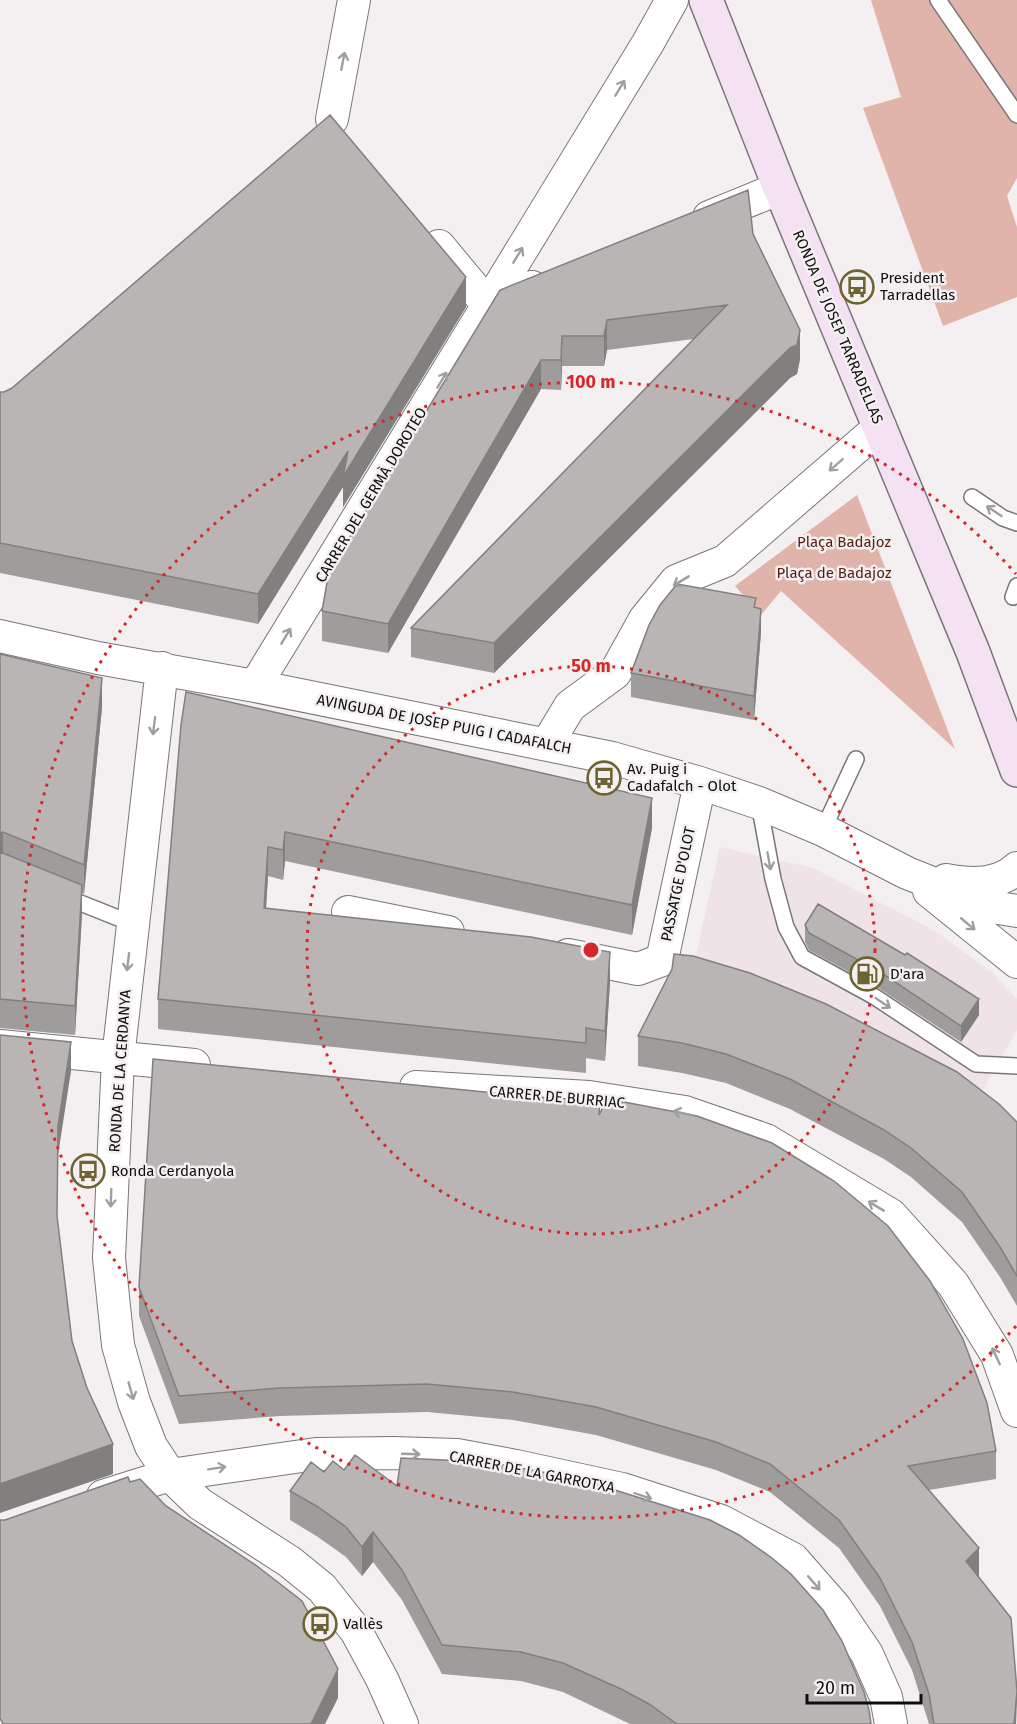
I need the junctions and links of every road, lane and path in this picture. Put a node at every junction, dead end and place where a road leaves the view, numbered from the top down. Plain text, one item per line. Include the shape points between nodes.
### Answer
1 (354, 0) edge
2 (672, 0) edge
3 (706, 0) edge
4 (938, 0) edge
5 (1017, 115) edge
6 (331, 130) edge
7 (780, 188) junction
8 (421, 225) edge
9 (687, 226) edge
10 (554, 278) edge
11 (488, 305) junction
12 (880, 427) junction
13 (972, 497) dead end
14 (1017, 524) edge
15 (0, 636) edge
16 (973, 652) junction
17 (162, 668) junction
18 (255, 686) junction
19 (1017, 716) edge
20 (547, 744) junction
21 (856, 759) dead end
22 (1017, 770) edge
23 (700, 783) junction
24 (759, 803) junction
25 (823, 830) junction
26 (1017, 868) edge
27 (907, 873) junction
28 (44, 888) edge
29 (1017, 911) edge
30 (348, 912) dead end
31 (133, 924) junction
32 (475, 937) edge
33 (545, 951) edge
34 (1017, 962) edge
35 (0, 1046) edge
36 (118, 1058) junction
37 (1016, 1065) edge
38 (227, 1068) edge
39 (387, 1084) edge
40 (1017, 1411) edge
41 (170, 1475) junction
42 (73, 1507) edge
43 (402, 1724) edge
44 (891, 1724) edge

6 -> 1 street
11 -> 2 street, CARRER DEL GERMÀ DOROTEO
3 - 7 street, RONDA DE JOSEP TARRADELLAS
4 - 5 lane
7 - 9 street
7 - 12 street, RONDA DE JOSEP TARRADELLAS
8 - 11 street
10 - 11 street
18 -> 11 street, CARRER DEL GERMÀ DOROTEO
12 - 16 street, RONDA DE JOSEP TARRADELLAS
12 -> 20 street via 725,561 676,581 645,619 615,673 570,706
14 -> 13 lane
15 - 17 street, AVINGUDA DE JOSEP PUIG I CADAFALCH
16 - 19 street, RONDA DE JOSEP TARRADELLAS
16 - 22 street, RONDA DE JOSEP TARRADELLAS
17 - 18 street, AVINGUDA DE JOSEP PUIG I CADAFALCH
17 -> 31 street, RONDA DE LA CERDANYA
18 - 20 street, AVINGUDA DE JOSEP PUIG I CADAFALCH
20 - 23 street, AVINGUDA DE JOSEP PUIG I CADAFALCH
21 - 25 lane
23 - 24 street, AVINGUDA DE JOSEP PUIG I CADAFALCH
23 - 33 street, PASSATGE D'OLOT via 662,960 638,969
24 - 25 street, AVINGUDA DE JOSEP PUIG I CADAFALCH
24 -> 37 lane via 786,927 802,957 875,997 976,1064
25 - 27 street, AVINGUDA DE JOSEP PUIG I CADAFALCH
26 - 27 street via 985,883 965,884
27 - 29 street, AVINGUDA DE JOSEP PUIG I CADAFALCH via 992,907
27 -> 34 street, AVINGUDA DE JOSEP PUIG I CADAFALCH
28 - 31 lane
30 - 32 street
31 -> 36 street, RONDA DE LA CERDANYA
35 - 36 street
36 - 38 street
36 -> 41 street, RONDA DE LA CERDANYA via 109,1258 118,1345 151,1446
40 -> 39 street, CARRER DE BURRIAC via 997,1355 953,1284 891,1215 766,1140 685,1112 589,1097
41 - 42 street, CARRER DE LA GARROTXA
41 - 43 street, RONDA DE LA CERDANYA via 200,1504 290,1562 322,1588 356,1631
41 -> 44 street, CARRER DE LA GARROTXA via 316,1454 457,1455 622,1489 721,1521 793,1559 835,1607 867,1654 886,1697

